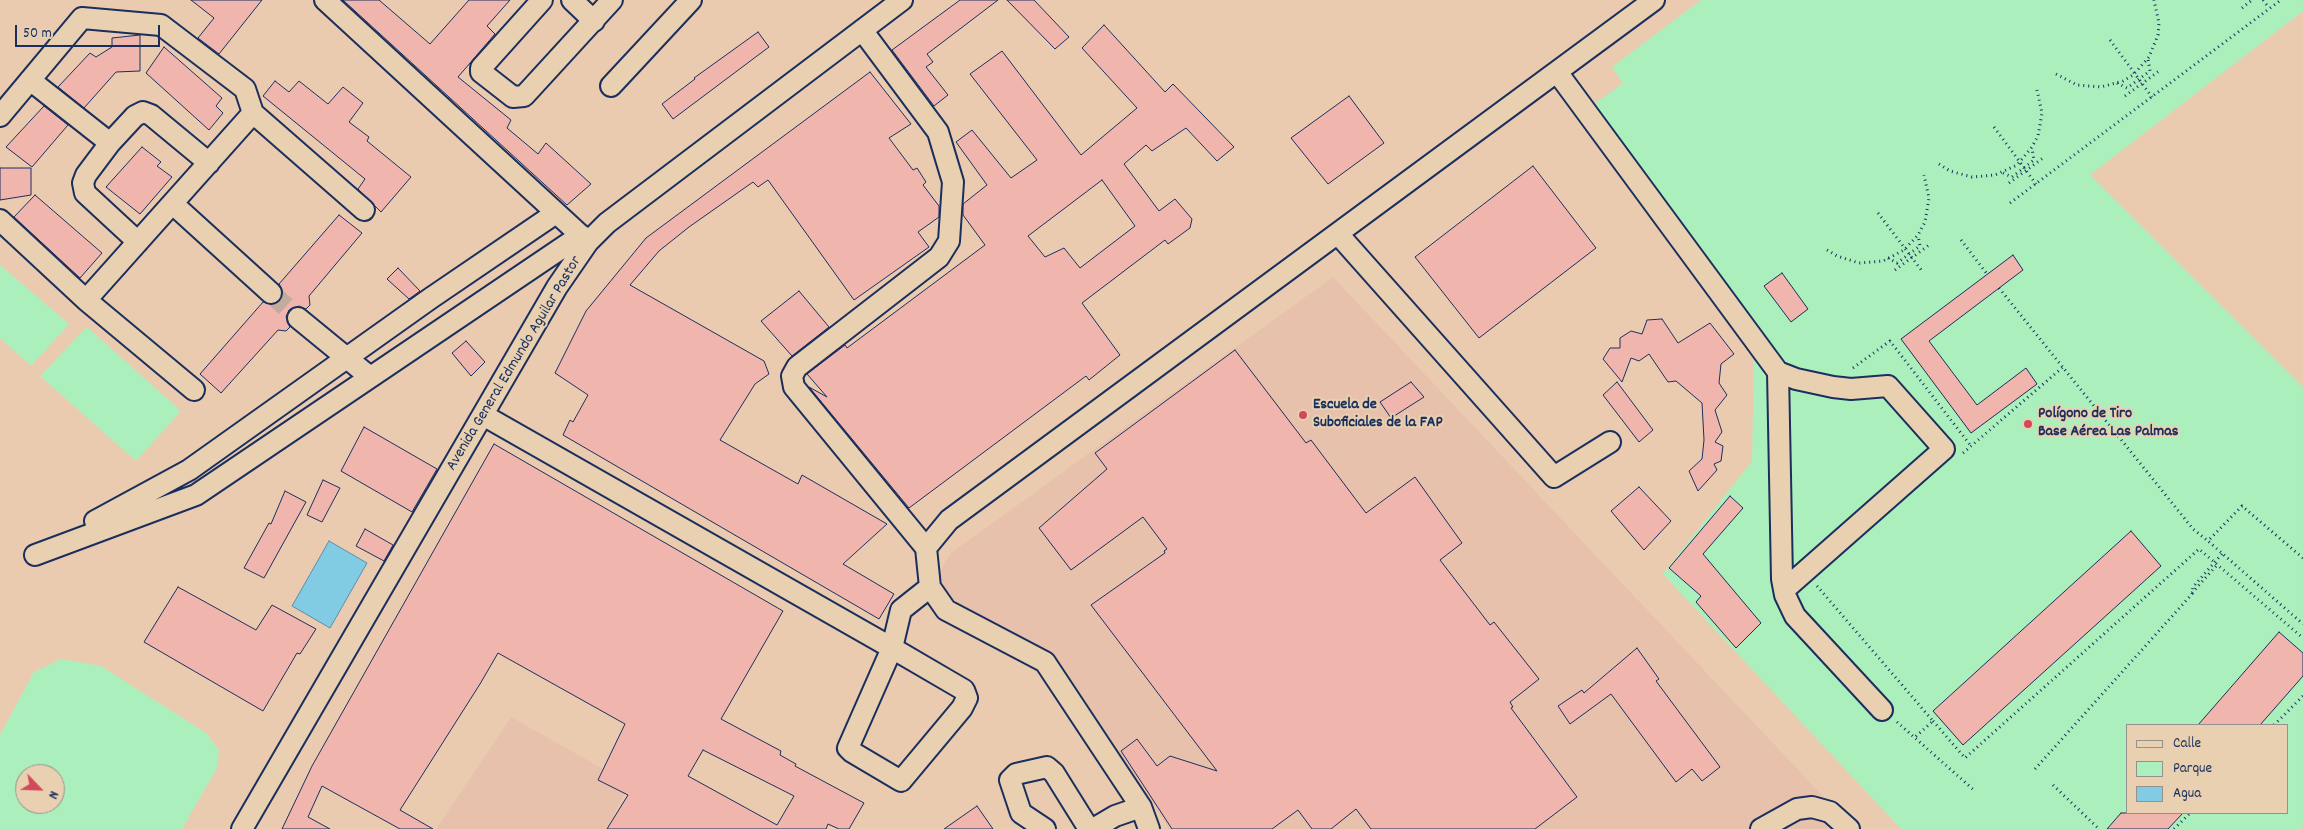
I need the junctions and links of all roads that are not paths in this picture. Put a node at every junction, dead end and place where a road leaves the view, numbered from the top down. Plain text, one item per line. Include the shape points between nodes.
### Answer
1 (325, 0) edge
2 (542, 0) edge
3 (572, 0) edge
4 (612, 0) edge
5 (691, 0) edge
6 (902, 0) edge
7 (1654, 0) edge
8 (594, 21) junction
9 (862, 30) junction
10 (1557, 72) junction
11 (30, 80) junction
12 (611, 86) dead end
13 (253, 113) junction
14 (0, 116) edge
15 (110, 144) junction
16 (209, 163) junction
17 (173, 204) junction
18 (364, 210) dead end
19 (556, 212) junction
20 (0, 220) edge
21 (1338, 234) junction
22 (585, 238) junction
23 (138, 242) junction
24 (270, 294) tunnel mouth
25 (86, 300) junction
26 (298, 318) tunnel mouth
27 (347, 358) junction
28 (1778, 372) junction
29 (370, 377) junction
30 (194, 390) dead end
31 (483, 416) junction
32 (1610, 442) dead end
33 (926, 548) junction
34 (930, 587) junction
35 (1784, 590) junction
36 (892, 648) junction
37 (1882, 710) road end
38 (1141, 807) junction
39 (242, 829) edge
40 (1045, 829) edge
41 (1088, 829) edge
42 (1093, 829) edge
43 (1149, 829) edge
44 (1762, 829) edge
45 (1849, 829) edge

1 - 19 street
2 - 8 street via 481,68 481,72 513,97 524,96
3 - 8 street
4 - 8 street
5 - 12 street
6 - 9 street, Avenida General Edmundo Aguilar Pastor
7 - 10 street
9 - 22 street, Avenida General Edmundo Aguilar Pastor
9 - 33 street via 938,132 952,182 949,241 939,257 796,367 792,376 794,387
10 - 21 street
10 - 28 street
11 - 13 street via 82,18 161,25 245,89
11 - 14 street
11 - 15 street
13 - 16 street
13 - 18 street
15 - 16 street via 135,116 143,112 151,114
15 - 23 street via 86,174 83,183 85,193
16 - 17 street
17 - 23 street
17 - 24 street
19 - 22 street
19 - 27 street
20 - 25 street
21 - 32 street via 1554,477
21 - 33 street via 949,520
22 - 29 street
22 - 31 street, Avenida General Edmundo Aguilar Pastor
23 - 25 street
25 - 30 street
26 - 27 street
27 - 29 street
27 - 29 street via 189,470 34,555 196,495
28 - 35 street
28 - 35 street via 1833,388 1888,386 1944,449
31 - 36 street
31 - 39 street, Avenida General Edmundo Aguilar Pastor
33 - 34 street
34 - 36 street via 901,610
34 - 38 street via 946,610 1046,662
35 - 37 street via 1795,616
36 - 36 street via 848,748 900,781 967,698 964,690
38 - 42 street via 1115,816
38 - 43 street
40 - 41 street via 1021,814 1010,780 1016,774 1047,767 1054,773
44 - 45 street via 1797,809 1812,807 1830,812

